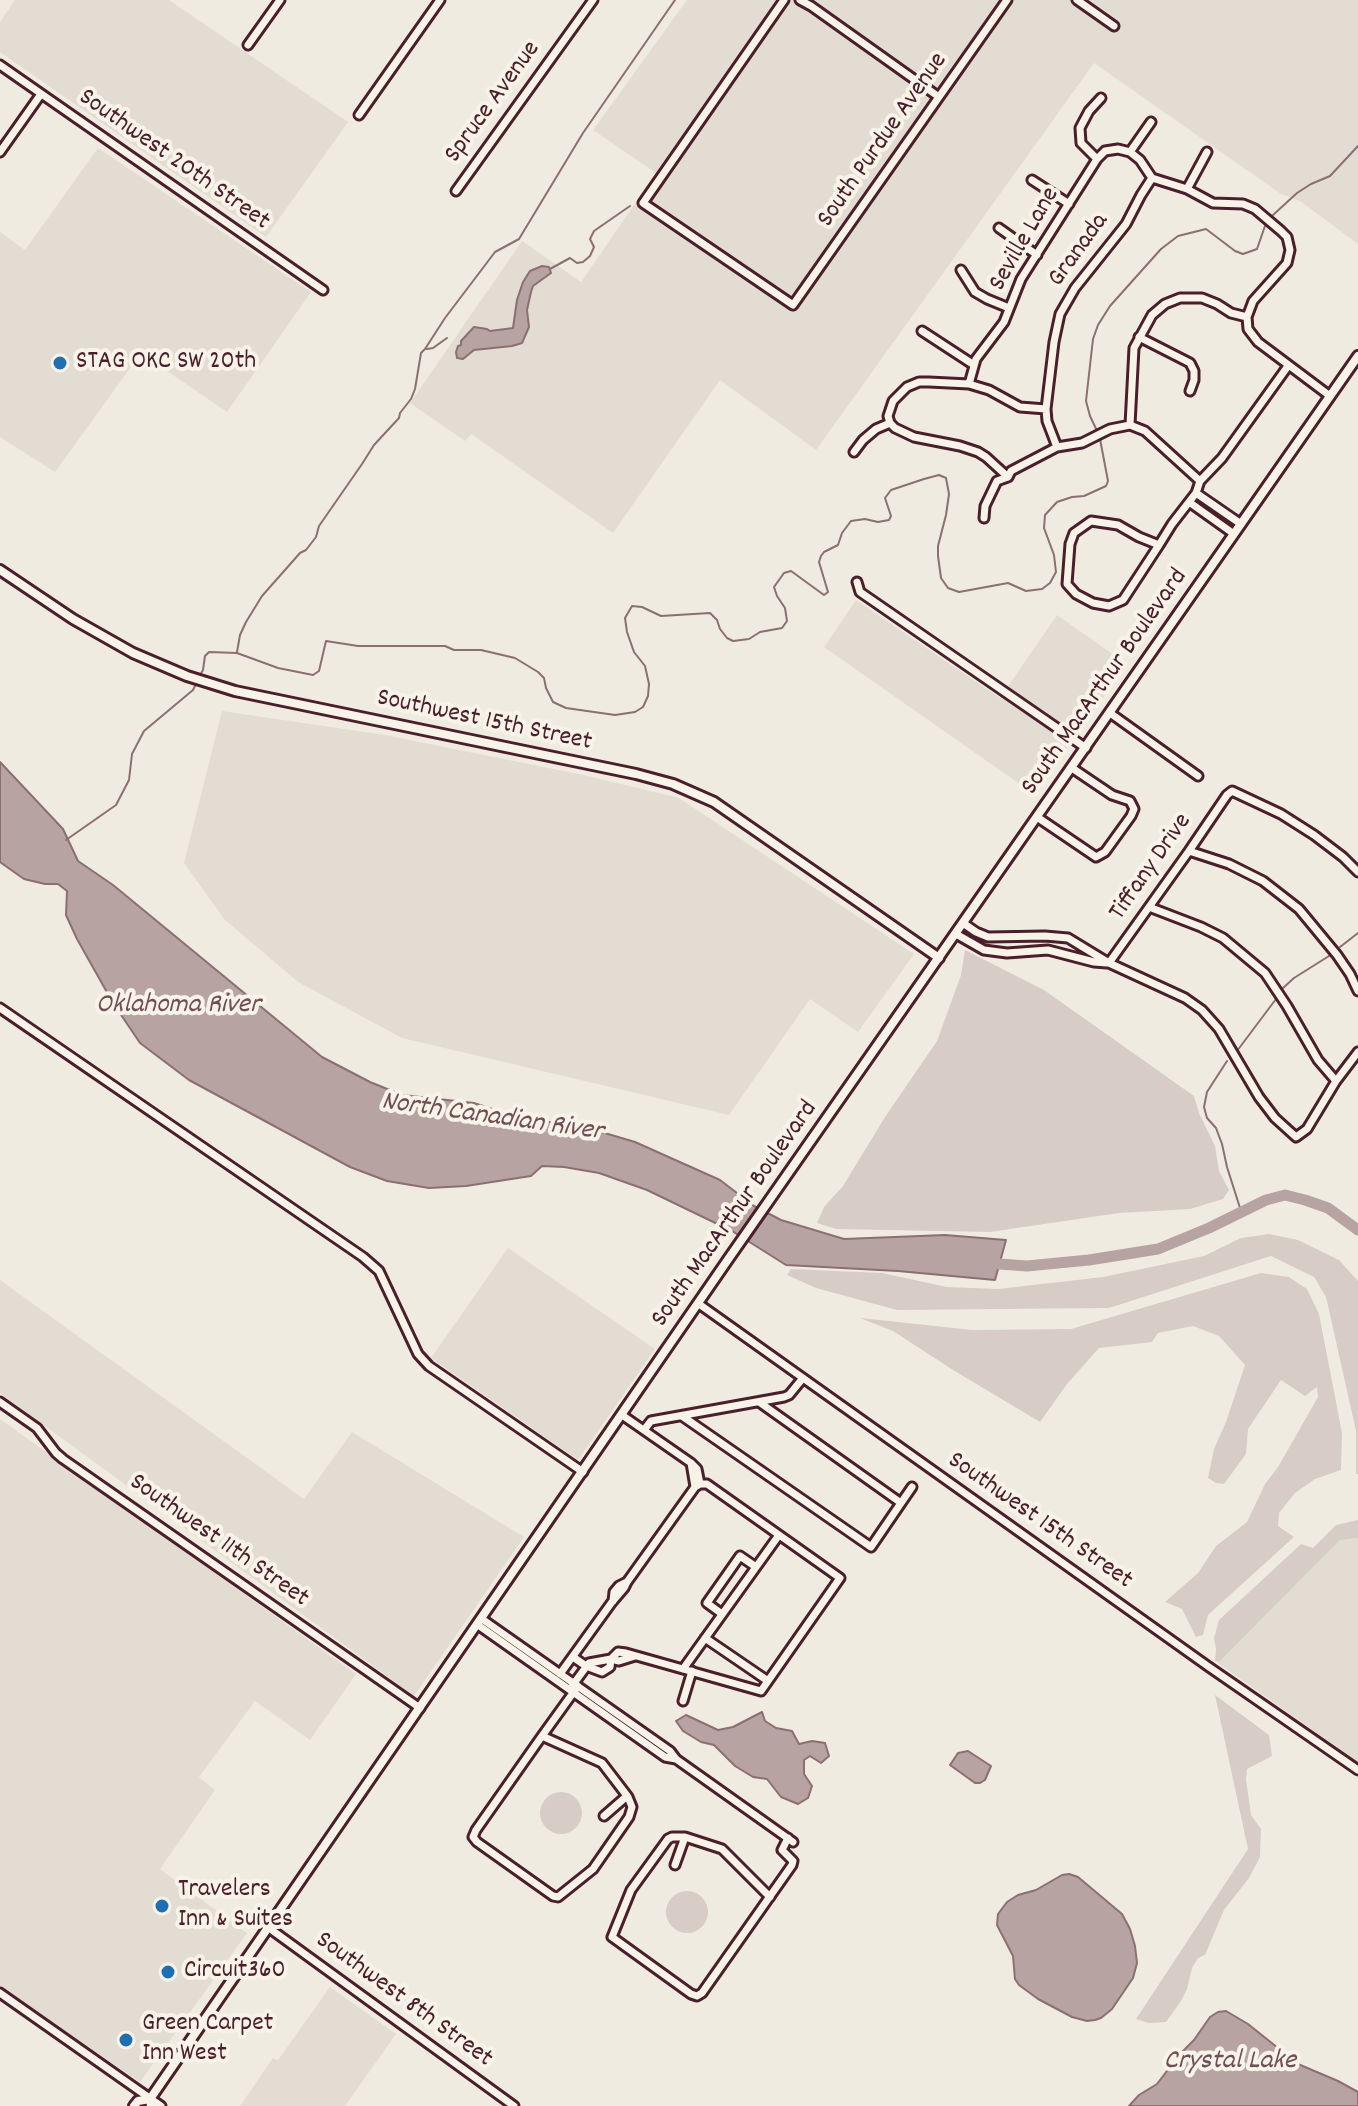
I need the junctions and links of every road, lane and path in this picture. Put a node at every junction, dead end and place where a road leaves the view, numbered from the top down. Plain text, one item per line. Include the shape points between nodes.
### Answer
1 (280, 0) edge
2 (440, 0) edge
3 (593, 0) edge
4 (784, 0) edge
5 (800, 0) edge
6 (1007, 0) edge
7 (1077, 0) edge
8 (1114, 26) dead end
9 (248, 45) dead end
10 (0, 65) edge
11 (41, 94) junction
12 (939, 97) junction
13 (1101, 98) dead end
14 (359, 115) dead end
15 (1151, 122) dead end
16 (0, 152) edge
17 (1130, 152) junction
18 (1207, 152) dead end
19 (1097, 159) junction
20 (1152, 178) junction
21 (1032, 180) dead end
22 (1187, 189) junction
23 (456, 191) dead end
24 (1069, 204) junction
25 (999, 228) dead end
26 (1037, 255) junction
27 (961, 270) dead end
28 (323, 290) dead end
29 (1009, 308) junction
30 (1247, 317) junction
31 (922, 331) dead end
32 (1139, 337) junction
33 (1358, 356) edge
34 (974, 365) junction
35 (1288, 366) junction
36 (969, 384) junction
37 (1190, 391) dead end
38 (1330, 396) junction
39 (1046, 409) junction
40 (890, 423) junction
41 (1130, 425) junction
42 (1057, 447) junction
43 (854, 452) dead end
44 (1008, 477) junction
45 (1200, 481) junction
46 (1196, 493) junction
47 (1189, 502) junction
48 (984, 518) dead end
49 (1241, 524) junction
50 (1234, 534) junction
51 (1159, 545) junction
52 (0, 570) edge
53 (857, 582) dead end
54 (1110, 713) junction
55 (1086, 748) junction
56 (1072, 768) junction
57 (1198, 776) dead end
58 (1037, 817) junction
59 (1189, 851) junction
60 (1358, 872) edge
61 (1149, 907) junction
62 (963, 923) junction
63 (956, 934) junction
64 (1017, 938) junction
65 (1017, 952) junction
66 (939, 958) junction
67 (1109, 963) junction
68 (1358, 991) edge
69 (0, 1008) edge
70 (1358, 1052) edge
71 (1336, 1081) junction
72 (699, 1304) junction
73 (803, 1378) junction
74 (0, 1402) edge
75 (759, 1402) junction
76 (622, 1415) junction
77 (682, 1416) junction
78 (644, 1430) junction
79 (583, 1472) junction
80 (697, 1486) junction
81 (912, 1487) dead end
82 (901, 1503) junction
83 (779, 1535) junction
84 (756, 1567) junction
85 (722, 1614) junction
86 (480, 1622) junction
87 (705, 1638) junction
88 (573, 1657) junction
89 (586, 1666) junction
90 (688, 1670) junction
91 (560, 1674) junction
92 (768, 1681) junction
93 (574, 1688) junction
94 (683, 1701) dead end
95 (420, 1708) junction
96 (542, 1736) junction
97 (1358, 1770) edge
98 (627, 1796) junction
99 (604, 1816) dead end
100 (685, 1837) junction
101 (675, 1865) dead end
102 (770, 1897) junction
103 (269, 1928) junction
104 (0, 1993) edge
105 (151, 2102) edge
106 (134, 2106) edge
107 (161, 2106) edge
108 (514, 2106) edge

1 - 9 street
2 - 14 street
3 - 23 street, Spruce Avenue
4 - 12 street, South Purdue Avenue via 643,203 793,305
5 - 12 street
6 - 12 street, South Purdue Avenue
7 - 8 street
10 - 11 street, Southwest 20th Street
11 - 16 street
11 - 28 street, Southwest 20th Street
13 - 19 street via 1080,128 1081,143
15 - 17 street
17 - 19 street via 1105,151
17 - 20 street
18 - 22 street
19 - 24 street, Seville Lane
20 - 22 street
20 - 39 street, Granada via 1126,224 1060,314
21 - 24 street
22 - 30 street via 1213,203 1249,206 1287,237 1287,263 1253,301
24 - 26 street, Seville Lane
25 - 26 street
26 - 29 street, Seville Lane
27 - 29 street via 975,292
29 - 34 street, Seville Lane
30 - 32 street via 1202,298 1180,298 1158,310
30 - 35 street via 1258,342
31 - 34 street
32 - 37 street via 1190,363
32 - 41 street via 1133,355
33 - 38 main road, South MacArthur Boulevard
34 - 36 street, Seville Lane
35 - 38 street
35 - 45 street
36 - 39 street via 1020,407
36 - 40 street via 912,384 893,401
38 - 49 main road, South MacArthur Boulevard
39 - 42 street, Granada
40 - 43 street via 876,429
40 - 44 street via 914,437 978,452
41 - 42 street
41 - 45 street via 1145,431
42 - 44 street
44 - 48 street via 997,481
45 - 46 street
46 - 47 street
46 - 49 street
47 - 50 street
47 - 51 street
49 - 50 main road, South MacArthur Boulevard
50 - 54 main road, South MacArthur Boulevard
51 - 51 street via 1123,600 1109,606 1093,603 1067,584 1074,533 1091,521 1118,525
52 - 66 main road, Southwest 15th Street via 73,619 187,676 235,691 673,784 714,802
53 - 55 street via 860,592
54 - 55 main road, South MacArthur Boulevard
54 - 57 street
55 - 56 main road, South MacArthur Boulevard
56 - 58 main road, South MacArthur Boulevard
56 - 58 street via 1130,801 1134,809 1105,852 1096,857
58 - 62 main road, South MacArthur Boulevard
59 - 60 street, Tiffany Drive via 1232,791 1314,835
59 - 61 street, Tiffany Drive
59 - 68 street via 1263,881 1299,909
61 - 67 street, Tiffany Drive
61 - 71 street via 1223,938 1265,973
62 - 63 main road, South MacArthur Boulevard
62 - 64 street via 988,937
63 - 65 street via 984,950
63 - 66 main road, South MacArthur Boulevard
64 - 65 street
64 - 67 street via 1068,938
65 - 67 street via 1048,950
66 - 72 main road, South MacArthur Boulevard
67 - 71 street via 1202,1010 1259,1097 1296,1137 1307,1129
69 - 79 street via 363,1257 379,1271 418,1354 429,1366
70 - 71 street
72 - 73 street, Southwest 15th Street
72 - 76 main road, South MacArthur Boulevard
73 - 75 street via 789,1395
73 - 97 street, Southwest 15th Street
74 - 95 street, Southwest 11th Street via 37,1428 63,1459
75 - 77 street
75 - 82 street
76 - 78 street
76 - 79 main road, South MacArthur Boulevard
77 - 78 street via 651,1421
77 - 82 street via 871,1547
78 - 80 street via 691,1463
79 - 86 main road, South MacArthur Boulevard
80 - 83 street via 707,1484
80 - 88 street via 627,1582 617,1588
81 - 82 street
83 - 84 street
83 - 92 street via 840,1578
84 - 85 street
84 - 85 street via 740,1556 707,1603
85 - 87 street
86 - 91 street
86 - 93 street
86 - 95 main road, South MacArthur Boulevard
87 - 90 street
87 - 92 street
88 - 89 street
88 - 91 street
89 - 90 street via 637,1655
89 - 93 street
90 - 92 street via 761,1691
90 - 94 street
91 - 93 street
93 - 96 street
93 - 102 street via 665,1757 676,1759 791,1840 782,1850 792,1865
95 - 103 main road, South MacArthur Boulevard
96 - 98 street via 602,1763
96 - 98 street via 473,1837 553,1896 562,1896 593,1869 631,1812
98 - 99 street
100 - 101 street
100 - 102 street via 722,1849
100 - 102 street via 668,1839 631,1890 612,1937 691,1994 702,1993
103 - 105 main road, South MacArthur Boulevard
103 - 108 street, Southwest 8th Street
104 - 105 street
105 - 106 main road
105 - 107 street

